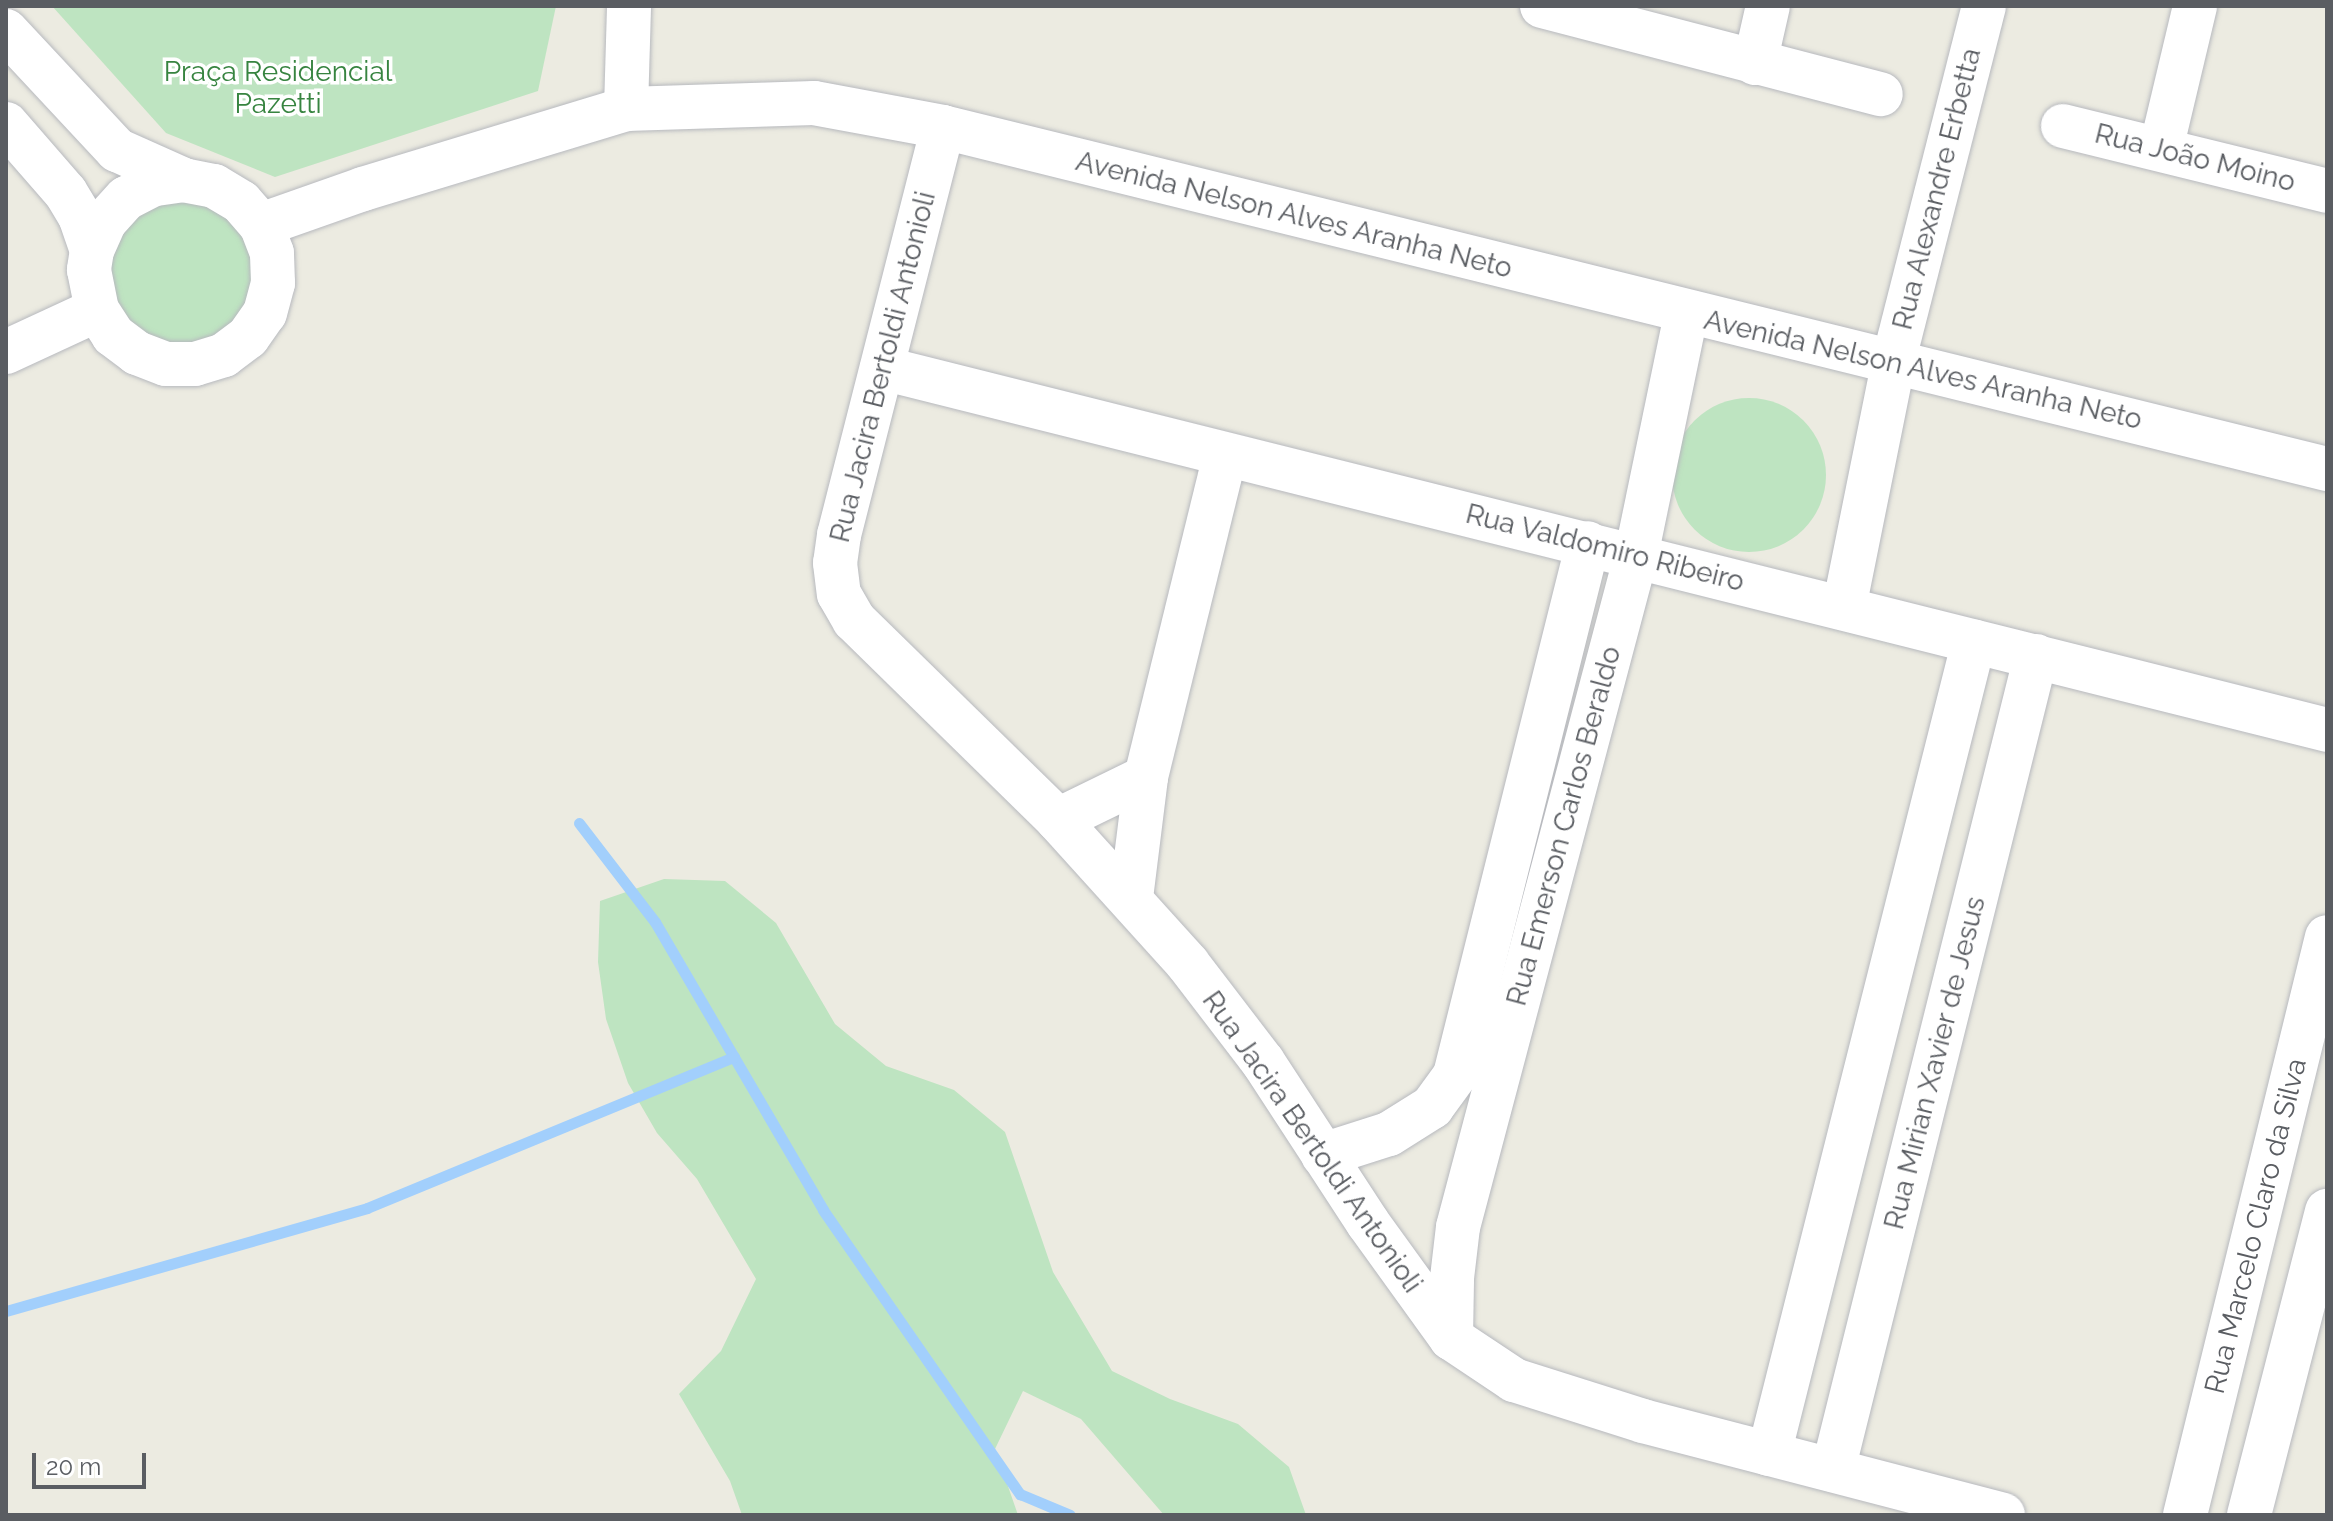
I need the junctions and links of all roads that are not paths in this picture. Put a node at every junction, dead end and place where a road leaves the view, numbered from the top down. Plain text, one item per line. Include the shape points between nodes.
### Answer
1 (629, 6) edge
2 (1542, 6) edge
3 (1768, 6) edge
4 (1984, 6) edge
5 (2195, 6) edge
6 (6, 31) edge
7 (1755, 63) junction
8 (1881, 94) dead end
9 (626, 109) junction
10 (6, 124) edge
11 (2063, 126) dead end
12 (943, 127) junction
13 (2161, 149) junction
14 (184, 180) junction
15 (2327, 191) edge
16 (261, 225) junction
17 (92, 250) junction
18 (97, 310) junction
19 (1686, 314) junction
20 (6, 352) edge
21 (1894, 359) junction
22 (882, 368) junction
23 (1225, 456) junction
24 (2327, 469) edge
25 (1588, 543) junction
26 (1636, 556) junction
27 (1844, 608) junction
28 (1974, 641) junction
29 (2036, 656) junction
30 (2327, 730) edge
31 (1146, 777) junction
32 (1058, 820) junction
33 (1131, 898) junction
34 (2327, 937) edge
35 (1323, 1155) junction
36 (2327, 1211) edge
37 (1451, 1338) junction
38 (1769, 1454) junction
39 (1833, 1470) junction
40 (2003, 1515) edge
41 (2185, 1515) edge
42 (2249, 1515) edge

1 - 9 street
2 - 7 street
3 - 7 street
4 - 21 street, Rua Alexandre Erbetta
5 - 13 street
6 - 14 street via 117,150
7 - 8 street
9 - 12 street, Avenida Nelson Alves Aranha Neto via 814,103
9 - 16 street, Avenida Nelson Alves Aranha Neto
10 - 17 street via 66,193
11 - 13 street, Rua João Moino
12 - 19 street, Avenida Nelson Alves Aranha Neto
12 - 22 street, Rua Jacira Bertoldi Antonioli
13 - 15 street, Rua João Moino
14 - 16 street via 214,186 241,202
14 - 17 street via 154,184 126,198 105,221
16 - 18 street via 272,253 273,283 265,313 248,337 224,355 195,364 151,359 113,335
17 - 18 street via 89,270
18 - 20 street
19 - 21 street, Avenida Nelson Alves Aranha Neto
19 - 26 street, Rua Emerson Carlos Beraldo
21 - 24 street, Avenida Nelson Alves Aranha Neto
21 - 27 street, Rua Alexandre Erbetta
22 - 23 street, Rua Valdomiro Ribeiro
22 - 32 street, Rua Jacira Bertoldi Antonioli via 839,535 839,594 873,641
23 - 25 street, Rua Valdomiro Ribeiro
23 - 31 street
25 - 26 street, Rua Valdomiro Ribeiro
25 - 35 street, Rua Emerson Carlos Beraldo via 1455,1075 1432,1107 1389,1134
26 - 27 street, Rua Valdomiro Ribeiro
26 - 37 street, Rua Emerson Carlos Beraldo via 1458,1227
27 - 28 street, Rua Valdomiro Ribeiro
28 - 29 street, Rua Valdomiro Ribeiro
28 - 38 street
29 - 30 street, Rua Valdomiro Ribeiro
29 - 39 street, Rua Mirian Xavier de Jesus
31 - 32 street
31 - 33 street
32 - 33 street, Rua Jacira Bertoldi Antonioli
33 - 35 street, Rua Jacira Bertoldi Antonioli via 1263,1062
34 - 41 street, Rua Marcelo Claro da Silva
35 - 37 street, Rua Jacira Bertoldi Antonioli
36 - 42 street
37 - 38 street, Rua Jacira Bertoldi Antonioli via 1514,1380
38 - 39 street, Rua Jacira Bertoldi Antonioli
39 - 40 street, Rua Jacira Bertoldi Antonioli

